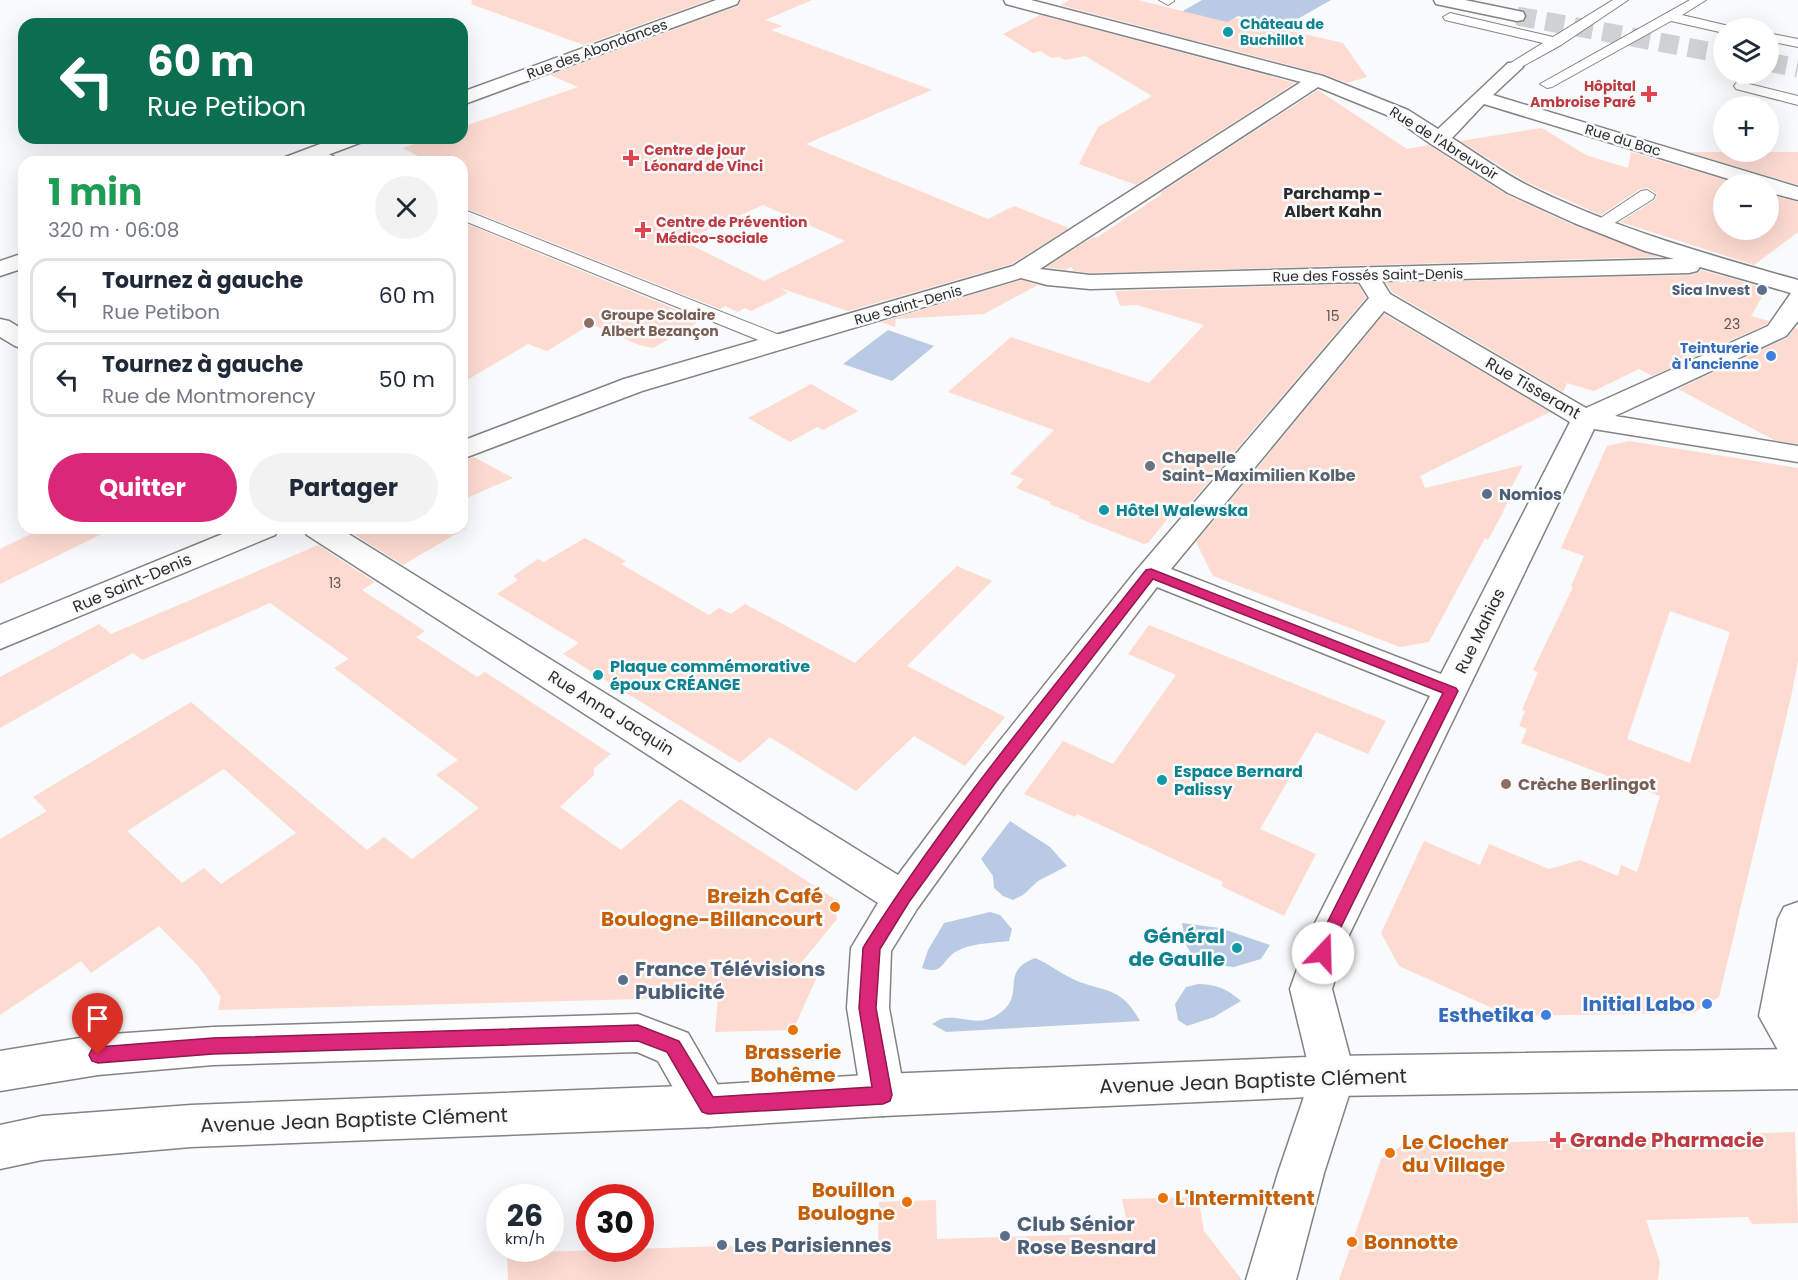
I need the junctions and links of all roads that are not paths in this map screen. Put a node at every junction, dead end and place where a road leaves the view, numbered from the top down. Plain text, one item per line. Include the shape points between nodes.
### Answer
1 (731, 0) edge
2 (1012, 0) edge
3 (1442, 0) edge
4 (1620, 0) edge
5 (1700, 0) edge
6 (1517, 16) tunnel mouth
7 (1450, 17) dead end
8 (1671, 17) junction
9 (1713, 27) edge
10 (1779, 39) edge
11 (1556, 42) junction
12 (1798, 43) edge
13 (1514, 67) joint
14 (1316, 80) junction
15 (1547, 84) dead end
16 (1741, 86) dead end
17 (1480, 96) junction
18 (468, 97) edge
19 (1798, 101) edge
20 (1438, 140) junction
21 (339, 144) edge
22 (314, 153) junction
23 (306, 156) edge
24 (321, 156) edge
25 (1732, 174) edge
26 (1779, 188) edge
27 (1798, 194) edge
28 (1647, 195) dead end
29 (468, 216) edge
30 (1599, 225) junction
31 (18, 262) edge
32 (1716, 266) junction
33 (0, 269) edge
34 (1021, 271) junction
35 (1374, 287) junction
36 (1798, 288) edge
37 (1798, 298) edge
38 (0, 326) edge
39 (18, 337) edge
40 (780, 342) junction
41 (1585, 419) junction
42 (468, 449) edge
43 (1798, 454) edge
44 (250, 534) edge
45 (327, 534) edge
46 (1151, 573) junction
47 (0, 638) edge
48 (1451, 691) junction
49 (903, 898) junction
50 (1798, 919) edge
51 (1798, 1045) edge
52 (1798, 1069) edge
53 (0, 1071) edge
54 (1333, 1076) junction
55 (883, 1095) junction
56 (708, 1106) junction
57 (0, 1147) edge
58 (1271, 1280) edge

1 - 18 main road, Rue des Abondances
2 - 14 main road, Rue de l'Abreuvoir
3 - 6 main road
4 - 11 lane
5 - 8 lane
7 - 11 lane
8 - 9 lane
8 - 15 lane
10 - 12 lane
11 - 13 lane
13 - 17 main road
14 - 20 main road, Rue de l'Abreuvoir via 1401,114
14 - 34 main road, Rue Saint-Denis
16 - 19 lane
17 - 20 main road
17 - 25 main road, Rue du Bac
20 - 30 main road, Rue de l'Abreuvoir via 1516,188
21 - 22 main road
22 - 23 main road
22 - 24 lane
26 - 27 main road, Rue du Bac
28 - 30 lane
29 - 40 lane
30 - 32 main road, Rue de l'Abreuvoir
31 - 33 main road
32 - 35 main road, Rue des Fossés Saint-Denis
32 - 36 main road, Rue de l'Abreuvoir
34 - 35 main road, Rue des Fossés Saint-Denis via 1090,282
34 - 40 main road, Rue Saint-Denis
35 - 41 main road, Rue Tisserant
35 - 46 main road
37 - 41 main road via 1777,331
38 - 39 main road
40 - 42 main road, Rue Saint-Denis via 612,392
41 - 43 main road, Rue Tisserant
41 - 48 main road, Rue Mahias
44 - 47 main road, Rue Saint-Denis
45 - 49 main road, Rue Anna Jacquin
46 - 48 main road
46 - 49 main road
48 - 54 main road, Rue Mahias via 1329,935 1311,989
49 - 55 main road via 872,948 868,1008
50 - 51 main road via 1780,1016
52 - 54 main road, Avenue Jean Baptiste Clément
53 - 56 main road via 98,1055 213,1046 638,1033 673,1047
54 - 55 main road, Avenue Jean Baptiste Clément
54 - 58 main road
55 - 56 main road, Avenue Jean Baptiste Clément
56 - 57 main road, Avenue Jean Baptiste Clément via 191,1126 42,1138

